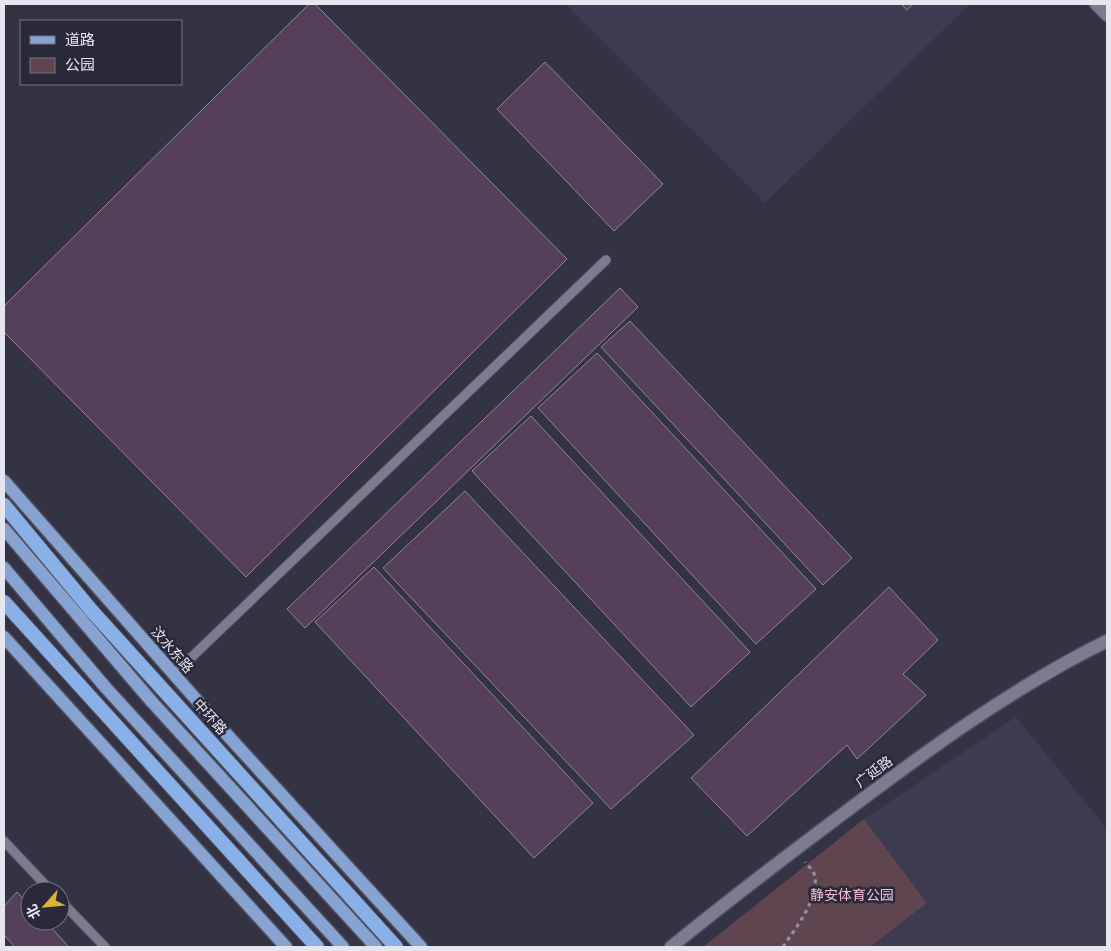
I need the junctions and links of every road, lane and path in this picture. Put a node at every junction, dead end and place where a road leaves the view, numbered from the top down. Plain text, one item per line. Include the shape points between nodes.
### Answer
1 (1096, 4) edge
2 (1107, 15) edge
3 (606, 260) dead end
4 (4, 481) edge
5 (4, 505) edge
6 (4, 529) edge
7 (4, 568) edge
8 (4, 602) edge
9 (4, 637) edge
10 (1107, 641) edge
11 (174, 674) junction
12 (4, 841) edge
13 (795, 850) junction
14 (42, 881) edge
15 (70, 910) edge
16 (105, 947) edge
17 (286, 947) edge
18 (317, 947) edge
19 (343, 947) edge
20 (376, 947) edge
21 (396, 947) edge
22 (421, 947) edge
23 (671, 947) edge
24 (783, 947) edge

1 - 2 street
3 - 11 lane
4 - 11 main road, 汶水东路
5 - 21 highway, 中环路 via 91,610
6 - 20 main road via 152,702
7 - 19 main road via 106,688
8 - 18 highway
9 - 17 main road
10 - 13 street, 广延路 via 1078,655 982,714
11 - 22 main road, 汶水东路
12 - 14 lane
13 - 23 street, 广延路
13 - 24 path via 813,872 815,885 809,906
15 - 16 lane

